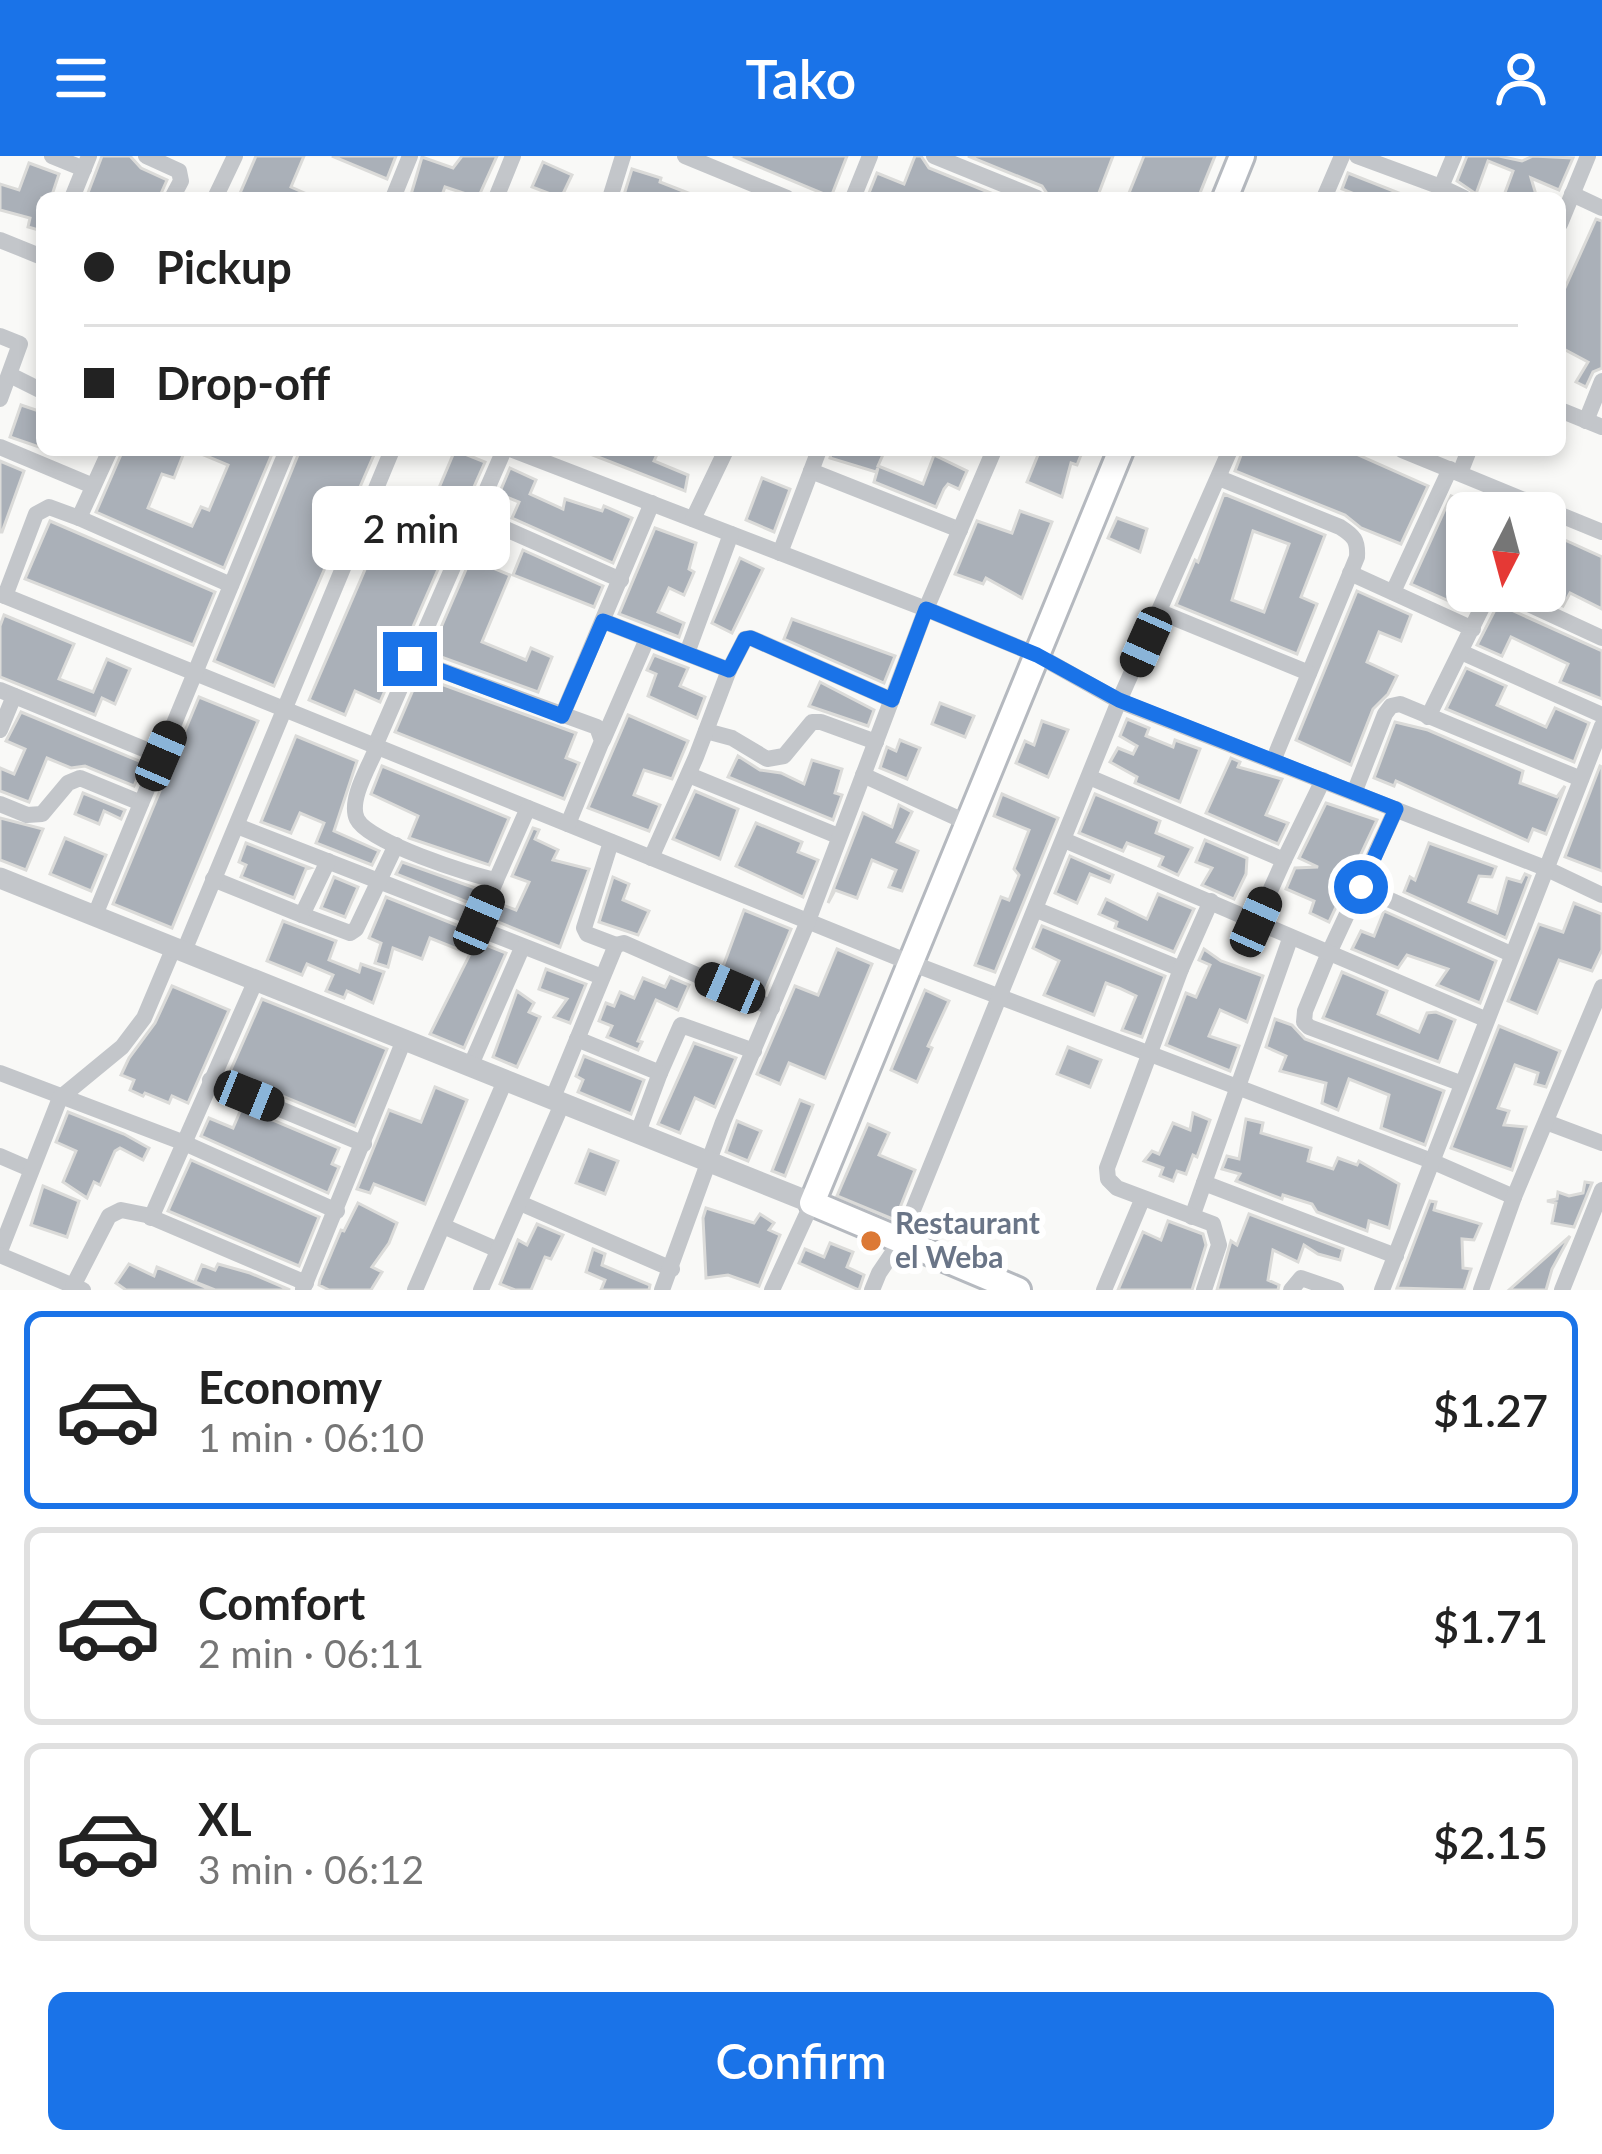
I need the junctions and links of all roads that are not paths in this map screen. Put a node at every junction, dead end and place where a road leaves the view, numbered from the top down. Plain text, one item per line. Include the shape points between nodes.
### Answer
1 (52, 156) edge
2 (146, 156) edge
3 (235, 156) edge
4 (410, 156) edge
5 (513, 156) edge
6 (623, 156) edge
7 (685, 156) edge
8 (870, 156) edge
9 (934, 156) edge
10 (1242, 156) edge
11 (1342, 156) edge
12 (1358, 156) edge
13 (1454, 156) edge
14 (1588, 156) edge
15 (958, 160) edge
16 (86, 163) edge
17 (1441, 187) junction
18 (74, 192) edge
19 (175, 192) edge
20 (218, 192) edge
21 (395, 192) edge
22 (498, 192) edge
23 (612, 192) edge
24 (771, 192) edge
25 (855, 192) edge
26 (1024, 192) edge
27 (1227, 192) edge
28 (1327, 192) edge
29 (1451, 192) edge
30 (1572, 194) junction
31 (1602, 208) edge
32 (1566, 209) edge
33 (0, 240) edge
34 (36, 255) edge
35 (0, 336) edge
36 (10, 375) junction
37 (1602, 381) edge
38 (36, 389) edge
39 (0, 399) edge
40 (1566, 412) edge
41 (1594, 424) edge
42 (0, 447) edge
43 (107, 456) edge
44 (280, 456) edge
45 (389, 456) edge
46 (501, 456) edge
47 (529, 456) edge
48 (723, 456) edge
49 (817, 456) edge
50 (991, 456) edge
51 (1119, 456) edge
52 (1228, 456) edge
53 (1417, 456) edge
54 (1465, 456) edge
55 (812, 471) junction
56 (1455, 471) junction
57 (1219, 478) junction
58 (94, 486) junction
59 (1497, 492) edge
60 (652, 503) junction
61 (474, 515) junction
62 (79, 518) junction
63 (693, 519) junction
64 (1566, 520) edge
65 (960, 530) junction
66 (1602, 532) edge
67 (731, 534) junction
68 (780, 553) junction
69 (1350, 573) junction
70 (621, 580) junction
71 (231, 585) junction
72 (1393, 592) junction
73 (2, 596) edge
74 (926, 609) junction
75 (1160, 612) junction
76 (1481, 612) edge
77 (1546, 612) edge
78 (603, 621) junction
79 (1474, 628) junction
80 (1602, 638) edge
81 (647, 639) junction
82 (687, 652) junction
83 (1461, 652) junction
84 (1037, 655) junction
85 (410, 659) junction
86 (729, 670) junction
87 (196, 673) junction
88 (1309, 673) junction
89 (7, 693) edge
90 (892, 700) junction
91 (1119, 700) junction
92 (284, 709) junction
93 (1602, 715) edge
94 (562, 716) junction
95 (1428, 717) junction
96 (1602, 726) edge
97 (0, 730) edge
98 (706, 731) junction
99 (602, 741) junction
100 (876, 742) junction
101 (376, 746) junction
102 (161, 756) junction
103 (1273, 761) junction
104 (689, 775) junction
105 (862, 775) junction
106 (1089, 777) junction
107 (1581, 779) junction
108 (1322, 780) junction
109 (1354, 793) junction
110 (141, 803) junction
111 (0, 804) edge
112 (528, 808) junction
113 (1396, 809) junction
114 (968, 823) junction
115 (568, 824) junction
116 (237, 826) junction
117 (838, 836) junction
118 (1064, 840) junction
119 (611, 842) junction
120 (396, 845) junction
121 (651, 858) junction
122 (1284, 860) junction
123 (328, 861) junction
124 (1546, 868) junction
125 (0, 878) edge
126 (213, 879) junction
127 (496, 880) junction
128 (380, 883) junction
129 (1361, 887) junction
130 (1602, 895) edge
131 (1211, 901) junction
132 (1037, 910) junction
133 (95, 915) junction
134 (302, 915) junction
135 (479, 920) junction
136 (808, 921) junction
137 (1256, 922) junction
138 (1290, 939) junction
139 (616, 945) junction
140 (522, 948) junction
141 (179, 949) junction
142 (1511, 954) junction
143 (1328, 955) junction
144 (911, 963) junction
145 (1181, 969) junction
146 (602, 977) junction
147 (256, 980) junction
148 (1602, 987) edge
149 (1002, 998) junction
150 (772, 1008) junction
151 (1486, 1019) junction
152 (577, 1039) junction
153 (404, 1040) junction
154 (754, 1051) junction
155 (1150, 1055) junction
156 (470, 1067) junction
157 (660, 1072) junction
158 (0, 1073) edge
159 (210, 1080) junction
160 (505, 1081) junction
161 (1460, 1083) junction
162 (1235, 1086) junction
163 (60, 1099) junction
164 (557, 1102) junction
165 (1546, 1122) junction
166 (637, 1135) junction
167 (182, 1142) junction
168 (1602, 1143) edge
169 (364, 1144) junction
170 (0, 1156) edge
171 (1429, 1160) junction
172 (710, 1164) junction
173 (29, 1168) junction
174 (1204, 1183) junction
175 (1602, 1190) edge
176 (1514, 1197) junction
177 (1142, 1199) junction
178 (520, 1203) junction
179 (812, 1203) junction
180 (337, 1211) junction
181 (151, 1217) junction
182 (1192, 1217) junction
183 (443, 1226) junction
184 (900, 1242) junction
185 (498, 1250) junction
186 (0, 1253) edge
187 (1396, 1256) junction
188 (672, 1269) junction
189 (46, 1283) edge
190 (304, 1286) edge
191 (78, 1288) edge
192 (416, 1290) edge
193 (481, 1290) edge
194 (662, 1290) edge
195 (772, 1290) edge
196 (872, 1290) edge
197 (1018, 1290) edge
198 (1104, 1290) edge
199 (1204, 1290) edge
200 (1292, 1290) edge
201 (1336, 1290) edge
202 (1382, 1290) edge
203 (1481, 1290) edge
204 (1562, 1290) edge

1 - 16 street
2 - 19 street via 179,171
3 - 20 street
4 - 21 street
5 - 22 street
6 - 23 street
7 - 24 street
8 - 25 street
9 - 15 street
10 - 27 main road
11 - 28 street
12 - 17 street
13 - 17 street
14 - 30 street
15 - 26 street
16 - 18 street
17 - 29 street
30 - 31 street
30 - 32 street
33 - 34 street
35 - 36 street via 20,344
36 - 38 street
36 - 39 street
37 - 41 street
40 - 41 street
42 - 58 street
43 - 58 street
44 - 71 street
45 - 92 street
46 - 61 street
47 - 60 street
48 - 63 street
49 - 55 street
50 - 65 street
51 - 84 main road
52 - 57 street
53 - 56 street
54 - 56 street
55 - 65 street
55 - 68 street
56 - 59 street
56 - 72 street
57 - 69 street via 1355,537
57 - 75 street
58 - 62 street
60 - 63 street
60 - 70 street
61 - 70 street
61 - 85 street
62 - 71 street
62 - 73 street via 50,507 36,514
63 - 67 street
64 - 66 street
65 - 74 street
67 - 68 street
67 - 82 street
68 - 74 street
69 - 72 street
69 - 88 street
70 - 78 street
71 - 87 street
72 - 79 street
73 - 87 street
74 - 84 street
74 - 90 street
75 - 88 street
75 - 91 street
76 - 79 street
77 - 80 street
78 - 81 street
78 - 94 street
79 - 83 street
81 - 82 street
81 - 99 street
82 - 86 street
83 - 93 street
83 - 95 street
84 - 91 street
84 - 114 main road
85 - 94 street
85 - 101 street
86 - 90 street via 751,638
86 - 98 street
87 - 92 street
87 - 102 street
88 - 103 street
89 - 97 street
89 - 102 street
90 - 100 street
91 - 103 street
91 - 106 street
92 - 101 street
92 - 116 street
94 - 99 street via 597,727
95 - 107 street
95 - 109 street via 1390,706
96 - 107 street
98 - 100 street via 767,759 784,756 812,722
98 - 104 street
99 - 115 street
100 - 105 street
101 - 112 street
101 - 120 street via 356,818
102 - 110 street
103 - 108 street
104 - 117 street
104 - 121 street
105 - 114 street
105 - 117 street
106 - 118 street
106 - 122 street
107 - 124 street
108 - 109 street
108 - 122 street
109 - 113 street
110 - 111 street via 80,778 42,814
110 - 133 street
112 - 115 street
112 - 127 street
113 - 124 street
113 - 129 street
114 - 144 main road
115 - 119 street
116 - 123 street
116 - 126 street
117 - 136 street
118 - 131 street
118 - 132 street
119 - 121 street
119 - 139 street via 584,928
120 - 127 street
120 - 128 street
121 - 136 street
122 - 137 street
123 - 128 street
123 - 134 street
124 - 130 street
124 - 142 street
125 - 133 street
126 - 134 street
126 - 141 street
127 - 135 street
128 - 134 street via 350,933
128 - 135 street
129 - 142 street
129 - 143 street
131 - 137 street
131 - 145 street
132 - 145 street
132 - 149 street
133 - 141 street
135 - 140 street via 477,928
136 - 144 street
136 - 150 street
137 - 138 street
138 - 143 street
138 - 162 street
139 - 146 street
139 - 150 street
140 - 146 street
140 - 156 street
141 - 147 street
141 - 163 street via 122,1047
142 - 151 street
143 - 151 street
143 - 161 street via 1304,1022
144 - 149 street
144 - 179 main road
145 - 155 street
146 - 152 street
147 - 153 street
147 - 159 street
148 - 165 street
149 - 155 street
149 - 184 street
150 - 154 street
151 - 161 street
152 - 157 street
152 - 164 street
153 - 156 street
153 - 169 street
154 - 157 street via 681,1025
154 - 172 street
155 - 162 street
155 - 177 street via 1107,1168 1117,1188
156 - 160 street
157 - 166 street
158 - 163 street
159 - 167 street
159 - 169 street
160 - 164 street
160 - 183 street
161 - 171 street
162 - 171 street
162 - 174 street
163 - 167 street
163 - 173 street
164 - 166 street
164 - 178 street
165 - 168 street
165 - 176 street
166 - 172 street
167 - 180 street
167 - 181 street
169 - 180 street
170 - 173 street
171 - 176 street
171 - 187 street
172 - 179 street
172 - 188 street
173 - 186 street
174 - 182 street
174 - 187 street
175 - 204 street
176 - 203 street
177 - 182 street
177 - 198 street
178 - 185 street
178 - 188 street
179 - 184 main road
179 - 195 street
180 - 190 street
181 - 190 street
181 - 191 street via 121,1210 109,1216
182 - 199 street via 1217,1232
183 - 185 street
183 - 192 street
184 - 196 street
184 - 197 main road
185 - 193 street
186 - 189 street
187 - 202 street
188 - 194 street
189 - 191 street
200 - 201 street via 1301,1279

